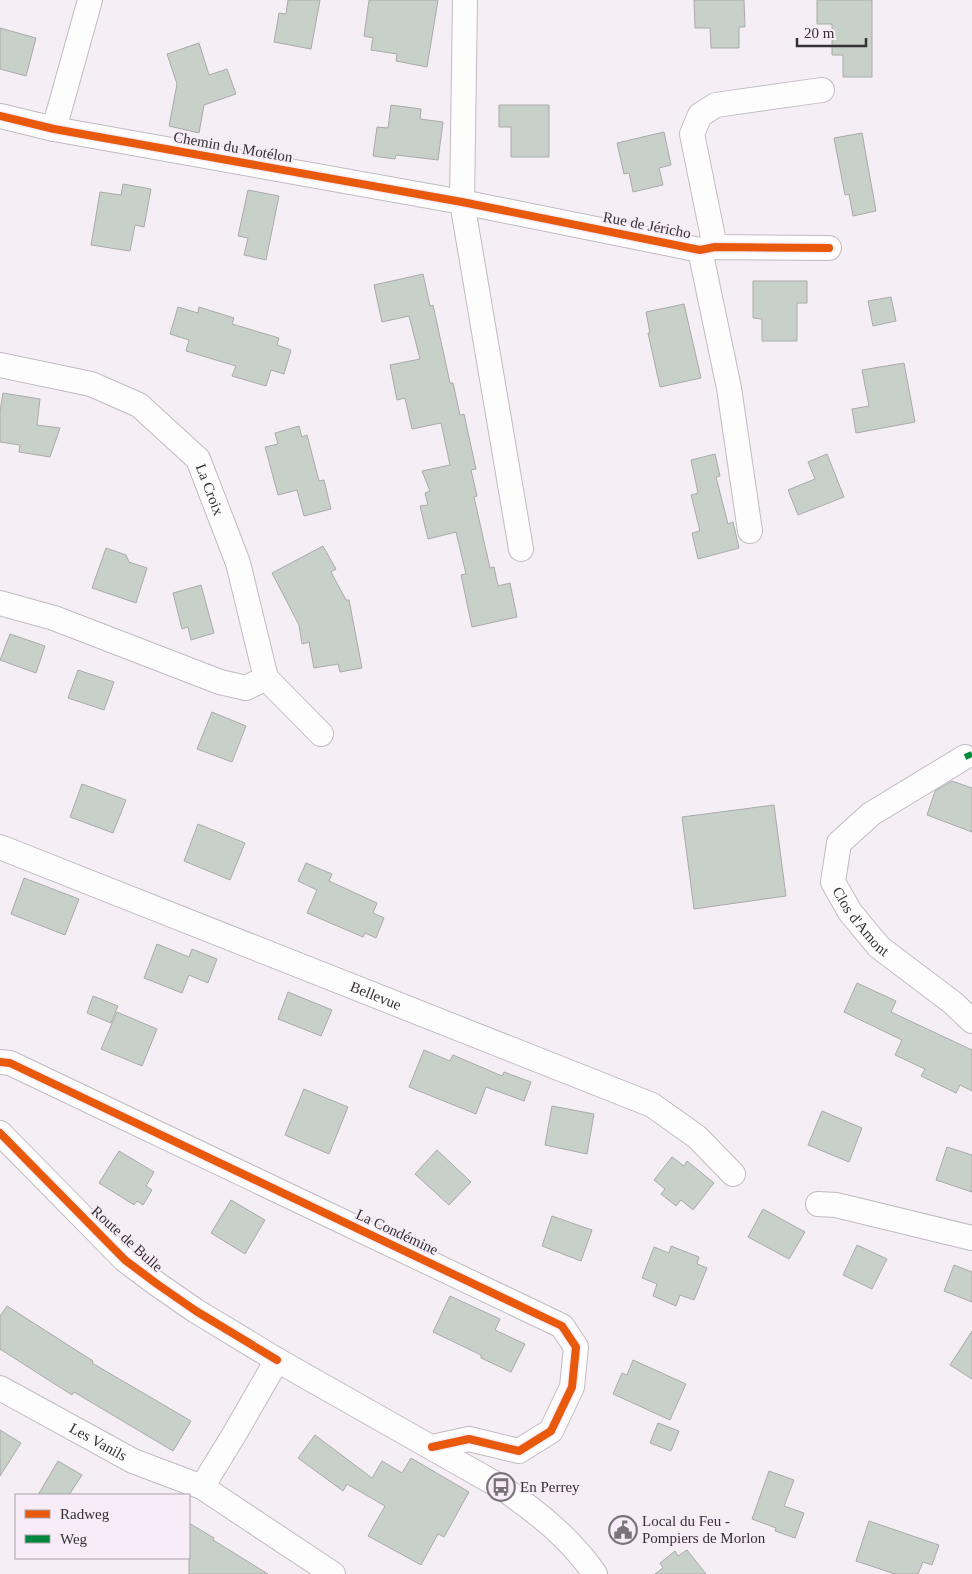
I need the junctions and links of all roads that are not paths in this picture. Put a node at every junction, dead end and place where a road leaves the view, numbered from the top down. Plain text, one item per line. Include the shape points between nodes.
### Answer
1 (90, 0) edge
2 (465, 0) edge
3 (822, 90) dead end
4 (0, 116) edge
5 (54, 129) junction
6 (462, 202) junction
7 (829, 248) dead end
8 (708, 249) junction
9 (0, 365) edge
10 (750, 531) dead end
11 (521, 550) dead end
12 (0, 603) edge
13 (266, 678) junction
14 (321, 734) dead end
15 (965, 757) dead end
16 (0, 847) edge
17 (972, 1021) edge
18 (0, 1062) edge
19 (0, 1133) edge
20 (733, 1174) dead end
21 (818, 1204) dead end
22 (972, 1238) edge
23 (277, 1360) junction
24 (0, 1388) edge
25 (432, 1447) junction
26 (202, 1487) junction
27 (333, 1574) edge
28 (595, 1574) edge

1 - 5 street
2 - 6 street
3 - 8 street, Rue de Jéricho via 716,105 700,115 692,134
4 - 5 street, Chemin du Motélon
5 - 6 street, Chemin du Motélon
6 - 8 street, Rue de Jéricho
6 - 11 street
7 - 8 street, Rue de Jéricho
8 - 10 street, Rue de Jéricho
9 - 13 street, La Croix via 91,384 139,405 198,459 238,563
12 - 13 street via 54,618 220,682 246,688
13 - 14 street
15 - 17 street, Clos d'Amont via 871,814 839,844 832,882 850,912 879,947
16 - 20 street, Bellevue via 652,1105 697,1137
18 - 25 street, La Condémine via 10,1063 562,1326 576,1347 572,1387 551,1431 519,1452 469,1439
19 - 23 street, Route de Bulle via 125,1260 196,1310
21 - 22 street via 836,1205
23 - 25 street, Route de Bulle
23 - 26 street
24 - 26 street, Les Vanils via 133,1461
25 - 28 street, Route de Bulle via 501,1486 535,1511 566,1538
26 - 27 street, Les Vanils

